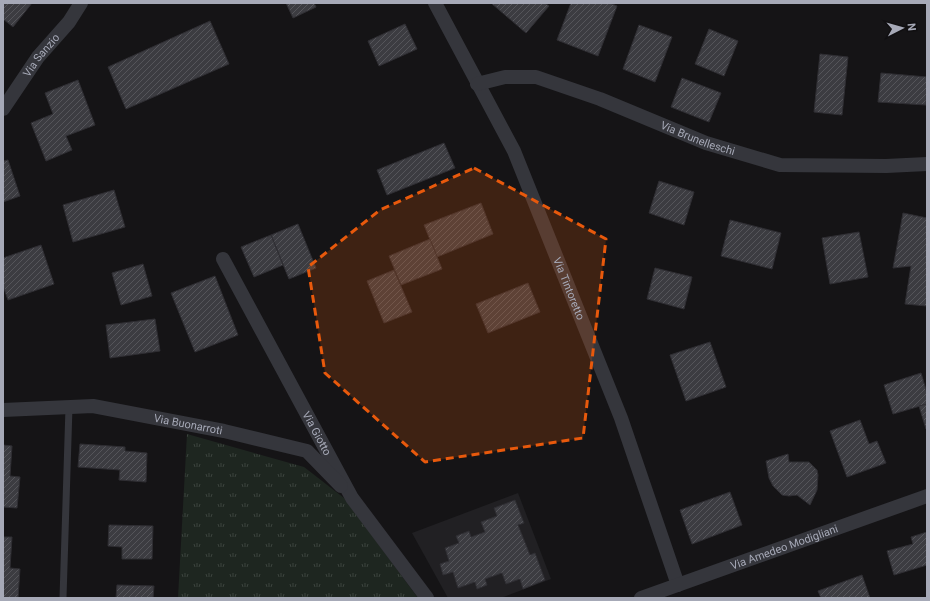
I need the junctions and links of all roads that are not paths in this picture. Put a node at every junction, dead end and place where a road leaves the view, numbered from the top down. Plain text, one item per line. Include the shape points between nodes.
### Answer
1 (81, 3) edge
2 (435, 3) edge
3 (478, 84) junction
4 (3, 109) edge
5 (927, 164) edge
6 (223, 259) dead end
7 (69, 407) junction
8 (3, 410) edge
9 (927, 496) edge
10 (352, 498) junction
11 (678, 585) junction
12 (63, 598) edge
13 (427, 598) edge
14 (641, 598) edge

1 - 4 street, Via Sanzio via 69,22 38,57
2 - 3 street, Via Tintoretto
3 - 5 street, Via Brunelleschi via 505,77 536,77 600,99 706,143 780,165
3 - 11 street, Via Tintoretto via 514,151 621,418
6 - 10 street, Via Giotto
7 - 8 street, Via Buonarroti
7 - 10 street, Via Buonarroti via 93,406 224,431 307,451
7 - 12 lane
9 - 11 street, Via Amedeo Modigliani
10 - 13 street, Via Giotto
11 - 14 street, Via Amedeo Modigliani

